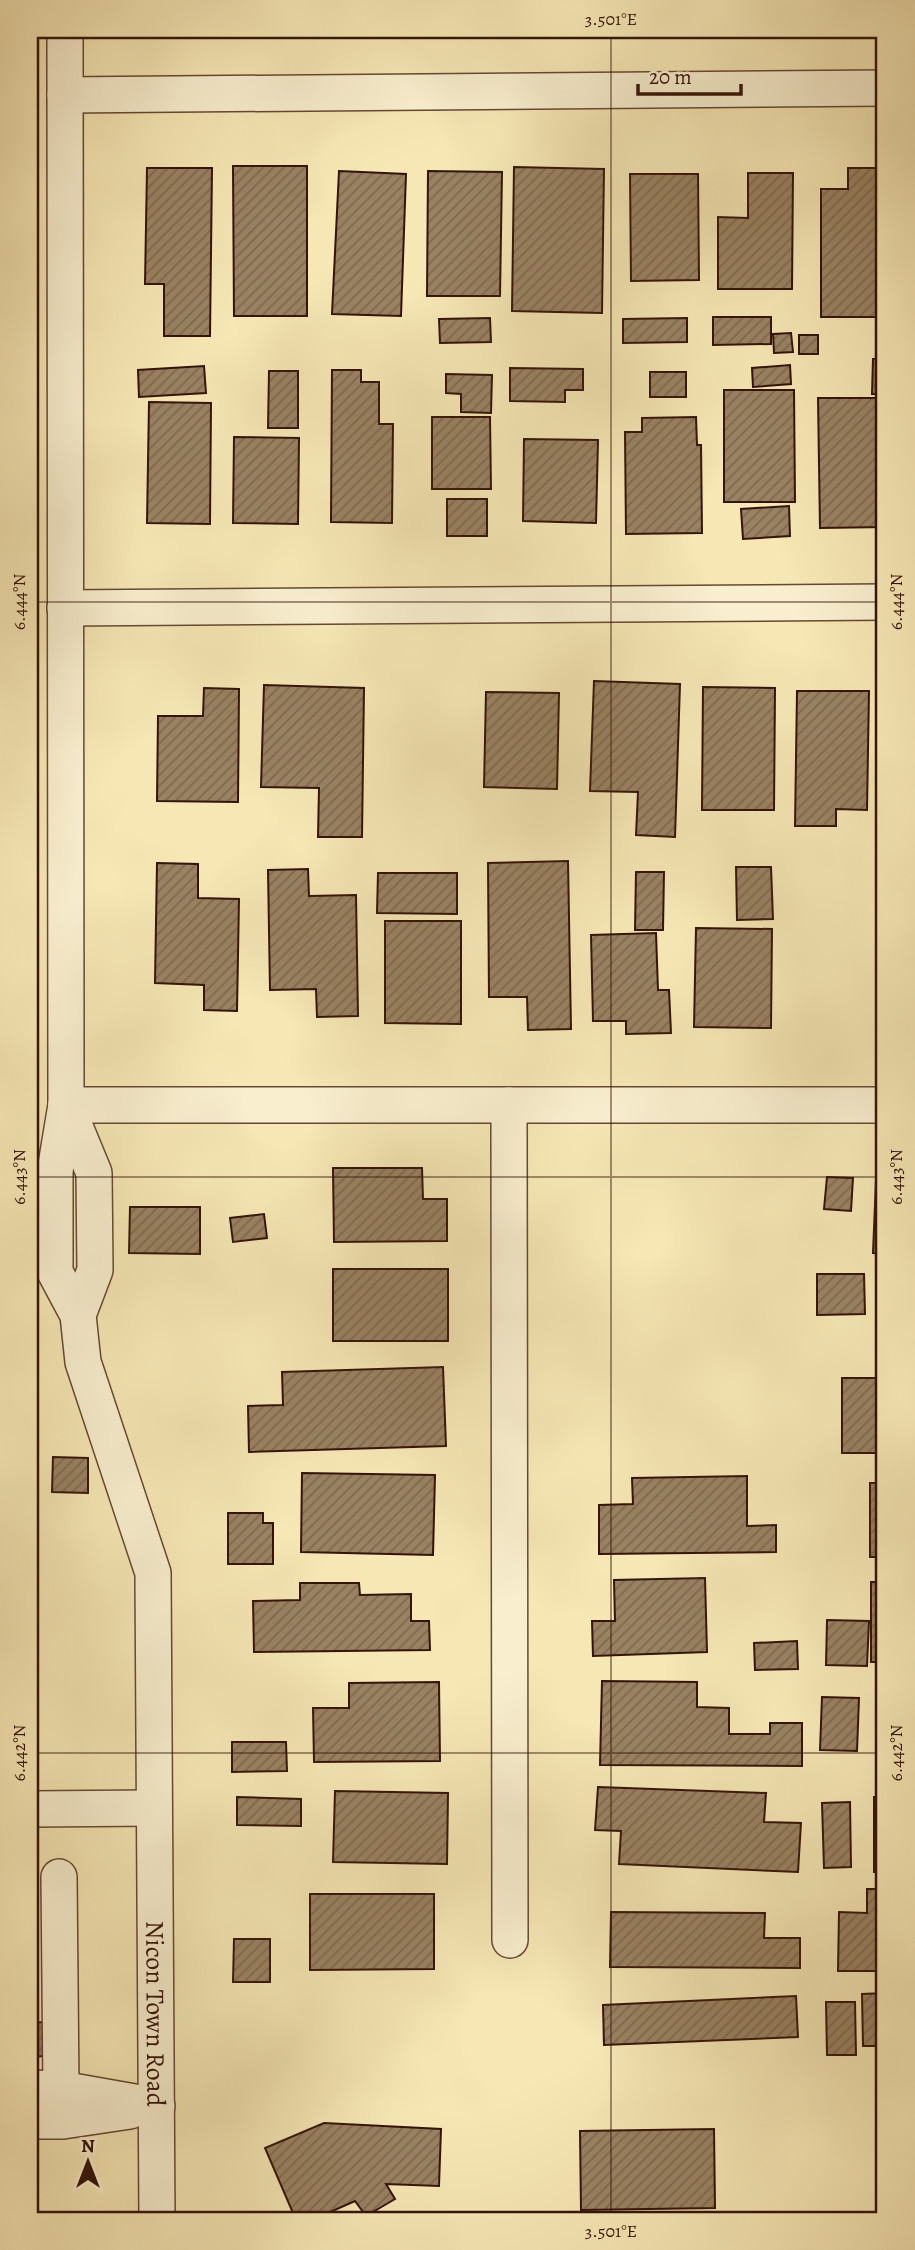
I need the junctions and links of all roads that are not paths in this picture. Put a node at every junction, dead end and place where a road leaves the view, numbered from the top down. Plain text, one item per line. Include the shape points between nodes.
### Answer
1 (65, 30) edge
2 (885, 88) edge
3 (65, 95) junction
4 (885, 601) edge
5 (65, 608) junction
6 (66, 1105) junction
7 (509, 1105) junction
8 (885, 1105) edge
9 (30, 1808) edge
10 (154, 1808) junction
11 (59, 1877) dead end
12 (510, 1940) dead end
13 (45, 2089) edge
14 (157, 2106) junction
15 (30, 2121) edge
16 (157, 2220) edge

1 - 3 street
2 - 3 street
3 - 5 street
4 - 5 street
5 - 6 street
6 - 7 street
6 - 10 street, Nicon Town Road via 55,1171 55,1272 78,1315 83,1362 153,1573
7 - 8 street
7 - 12 street
9 - 10 street
10 - 14 street, Nicon Town Road
11 - 13 street
13 - 14 street
14 - 15 street via 64,2121
14 - 16 street, Nicon Town Road

